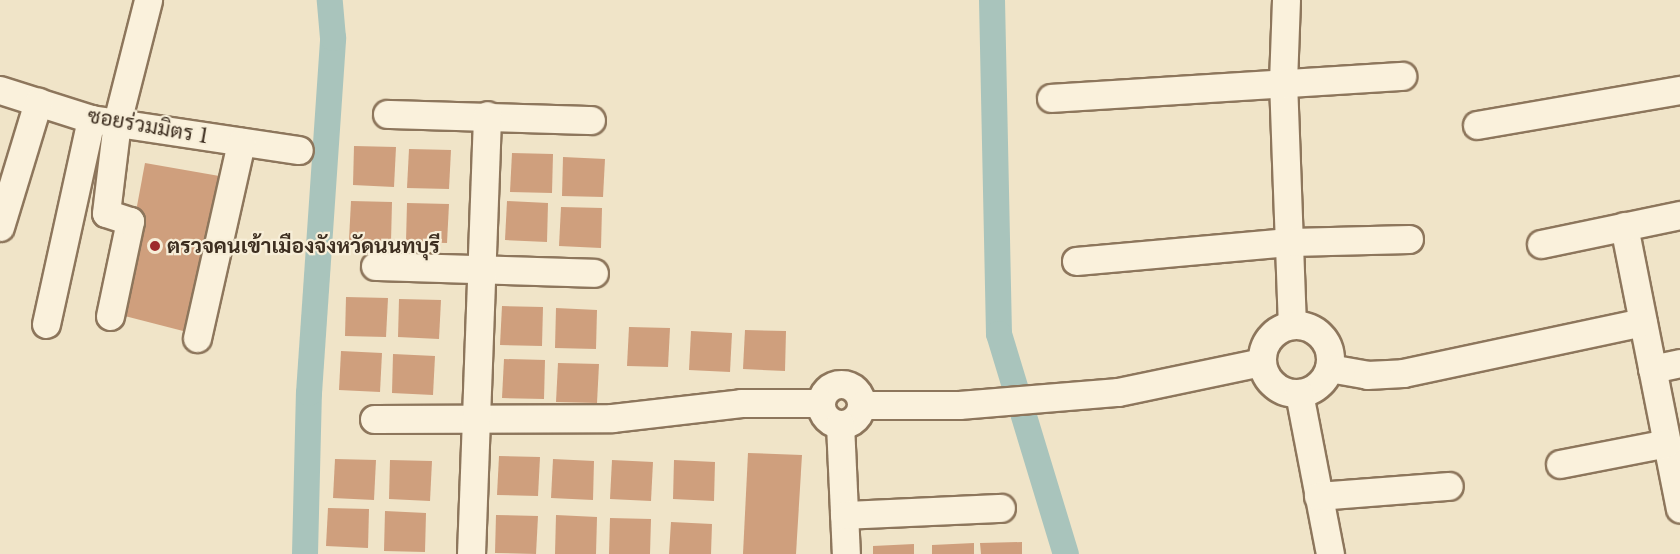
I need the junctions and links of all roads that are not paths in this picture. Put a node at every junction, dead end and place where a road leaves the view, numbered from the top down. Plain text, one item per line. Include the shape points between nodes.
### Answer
1 (148, 0) edge
2 (1286, 0) edge
3 (1402, 76) dead end
4 (1283, 81) junction
5 (0, 90) edge
6 (1680, 90) edge
7 (1052, 99) dead end
8 (38, 102) junction
9 (387, 114) dead end
10 (487, 115) junction
11 (91, 118) junction
12 (591, 120) dead end
13 (117, 122) junction
14 (1477, 125) dead end
15 (241, 142) junction
16 (299, 150) dead end
17 (1680, 215) edge
18 (1624, 226) junction
19 (0, 227) edge
20 (1409, 239) dead end
21 (1291, 242) junction
22 (1541, 243) dead end
23 (1076, 261) dead end
24 (375, 266) dead end
25 (480, 268) junction
26 (594, 273) dead end
27 (110, 316) dead end
28 (1643, 322) junction
29 (46, 324) dead end
30 (1292, 324) junction
31 (197, 338) dead end
32 (1261, 362) junction
33 (1680, 363) edge
34 (1329, 368) junction
35 (1652, 369) junction
36 (1299, 393) junction
37 (821, 403) junction
38 (862, 405) junction
39 (374, 419) dead end
40 (474, 421) junction
41 (840, 424) junction
42 (1667, 443) junction
43 (1560, 464) dead end
44 (1449, 486) dead end
45 (1318, 496) junction
46 (1001, 508) dead end
47 (1680, 508) edge
48 (844, 515) junction
49 (471, 554) edge
50 (846, 554) edge
51 (1330, 554) edge

1 - 13 street
2 - 4 street
3 - 4 street
4 - 7 street
4 - 21 street
5 - 8 street, ซอยร่วมมิตร 1
6 - 14 street
8 - 11 street, ซอยร่วมมิตร 1
8 - 19 street
9 - 10 street
10 - 12 street
10 - 25 street
11 - 13 street, ซอยร่วมมิตร 1
11 - 29 street
13 - 15 street, ซอยร่วมมิตร 1
13 - 27 street via 106,213 130,220
15 - 16 street, ซอยร่วมมิตร 1
15 - 31 street
17 - 18 street
18 - 22 street
18 - 28 street
20 - 21 street
21 - 23 street
21 - 30 street
24 - 25 street
25 - 26 street
25 - 40 street
28 - 34 street via 1403,373 1367,375
28 - 35 street
30 - 32 street via 1269,337
30 - 34 street via 1322,337 1330,355
32 - 36 street via 1273,385
32 - 38 street via 1118,392 965,405
33 - 35 street
34 - 36 street via 1322,380
35 - 42 street
36 - 45 street
37 - 38 street via 828,389 843,384 856,390
37 - 40 street via 741,404 612,418
37 - 41 street via 826,418
38 - 41 street via 855,419
39 - 40 street
40 - 49 street
41 - 48 street
42 - 43 street
42 - 47 street
44 - 45 street
45 - 51 street
46 - 48 street
48 - 50 street

